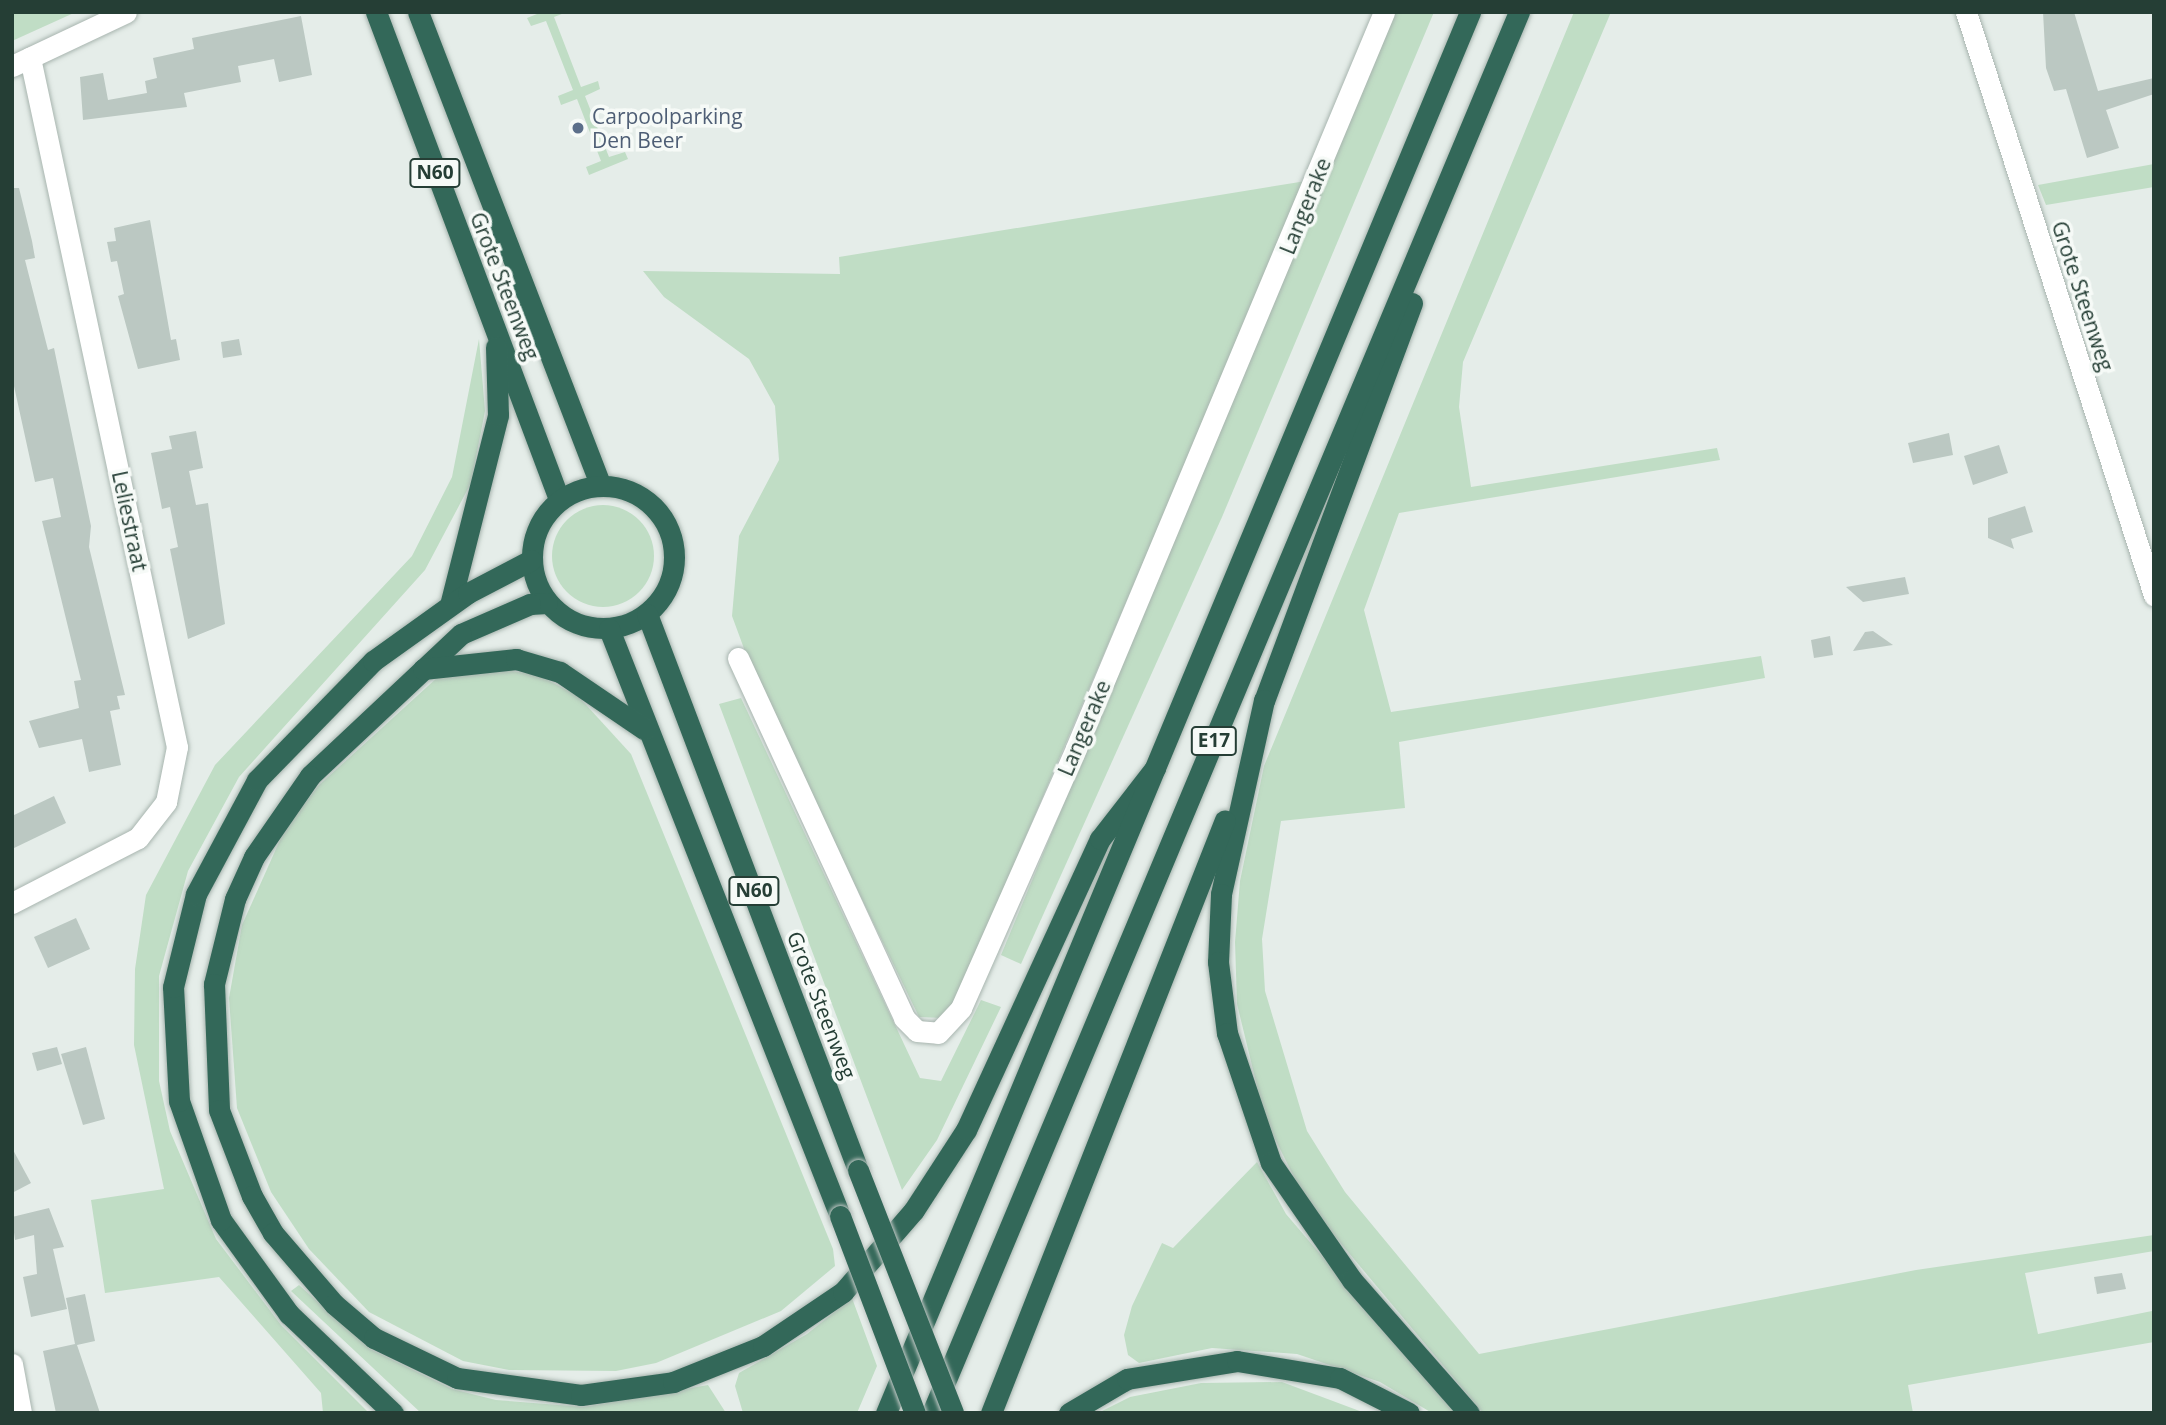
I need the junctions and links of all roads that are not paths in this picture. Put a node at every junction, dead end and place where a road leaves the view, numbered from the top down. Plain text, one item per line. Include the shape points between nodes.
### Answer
1 (126, 12) edge
2 (137, 12) edge
3 (376, 12) edge
4 (418, 12) edge
5 (1384, 12) edge
6 (1470, 12) edge
7 (1519, 12) edge
8 (1966, 12) edge
9 (106, 23) junction
10 (21, 62) edge
11 (1495, 69) junction
12 (495, 328) junction
13 (600, 484) junction
14 (559, 499) junction
15 (531, 559) junction
16 (2154, 595) edge
17 (547, 603) junction
18 (450, 605) junction
19 (647, 614) junction
20 (609, 629) junction
21 (738, 658) dead end
22 (423, 669) junction
23 (645, 729) junction
24 (1155, 768) junction
25 (1243, 776) junction
26 (12, 903) edge
27 (12, 1364) edge
28 (21, 1413) edge
29 (393, 1413) edge
30 (886, 1413) edge
31 (915, 1413) edge
32 (932, 1413) edge
33 (953, 1413) edge
34 (991, 1413) edge
35 (1069, 1413) edge
36 (1409, 1413) edge
37 (1469, 1413) edge

1 - 9 street
2 - 9 street
3 - 12 highway, Grote Steenweg / N60
4 - 13 highway, Grote Steenweg / N60
5 - 21 street, Langerake via 1076,748 961,1008 938,1033 917,1031 904,1018
6 - 24 highway, E17
7 - 11 highway, E17
8 - 16 street, Grote Steenweg
9 - 10 street
10 - 26 street, Leliestraat via 177,747 166,802 138,838
11 - 25 highway via 1318,545
11 - 32 highway, E17
12 - 14 highway, Grote Steenweg / N60
12 - 18 highway via 498,415
13 - 14 highway
13 - 19 highway via 630,489 654,505 671,530 676,561 667,590
14 - 15 highway via 538,526
15 - 17 highway
15 - 18 highway
17 - 20 highway via 586,627
17 - 22 highway via 530,604 461,634
18 - 29 highway via 373,661 257,780 196,894 173,987 180,1101 221,1220 289,1314
19 - 20 highway
19 - 33 highway, Grote Steenweg / N60, bridge
20 - 23 highway, N60
22 - 23 highway via 516,659 560,672
22 - 24 highway via 310,776 254,857 235,899 214,984 213,1065 233,1152 252,1196 299,1266 374,1338 457,1378 498,1388 580,1395 673,1382 763,1346 843,1292 914,1210 966,1130 1100,839
23 - 31 highway, N60, bridge
24 - 30 highway, E17
25 - 34 highway
25 - 37 highway via 1221,894 1218,962 1227,1033 1246,1098 1271,1163 1305,1216
27 - 28 street
35 - 36 highway via 1127,1379 1237,1361 1288,1365 1340,1378

